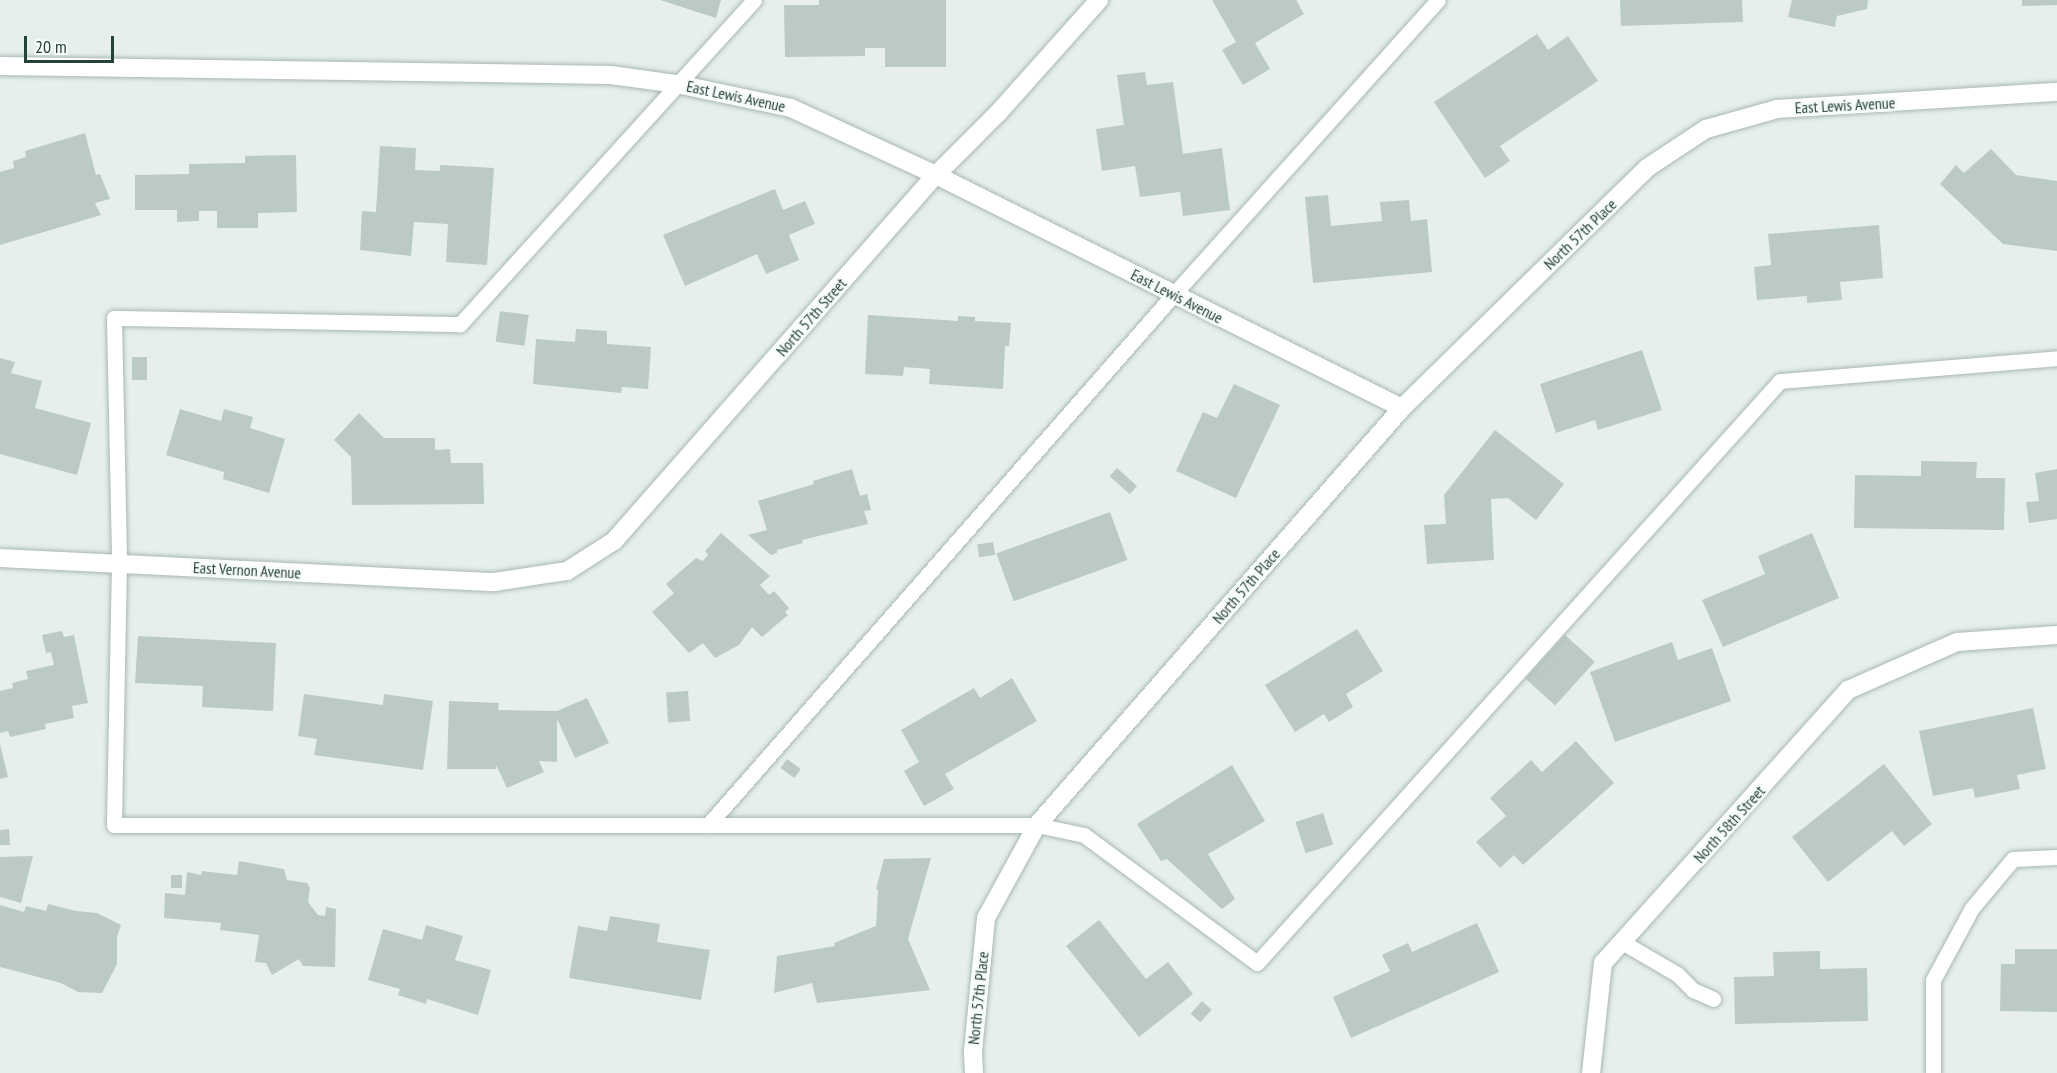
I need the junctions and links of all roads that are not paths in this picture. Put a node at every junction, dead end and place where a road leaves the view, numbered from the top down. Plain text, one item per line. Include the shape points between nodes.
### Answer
1 (754, 0) edge
2 (1099, 0) edge
3 (1438, 0) edge
4 (0, 66) edge
5 (677, 84) junction
6 (2057, 92) edge
7 (1647, 168) joint
8 (936, 175) junction
9 (1174, 294) junction
10 (2057, 358) edge
11 (1402, 408) junction
12 (0, 558) edge
13 (119, 562) junction
14 (494, 582) joint
15 (2057, 635) edge
16 (708, 825) junction
17 (1037, 825) junction
18 (2057, 857) edge
19 (1622, 942) junction
20 (1713, 999) dead end
21 (974, 1073) edge
22 (1591, 1073) edge
23 (1933, 1073) edge

1 - 5 lane
2 - 8 street, North 57th Street via 998,113
3 - 9 lane
4 - 5 street, East Lewis Avenue via 611,75
5 - 8 street, East Lewis Avenue via 790,108
5 - 13 lane via 460,324 114,318
6 - 7 street, East Lewis Avenue via 1777,109 1706,129
7 - 11 street, North 57th Place
8 - 9 street, East Lewis Avenue
8 - 14 street, North 57th Street via 614,541 567,571
9 - 11 street, East Lewis Avenue
9 - 16 lane
10 - 17 lane via 1780,381 1257,963 1083,835
11 - 17 street, North 57th Place
12 - 13 street, East Vernon Avenue
13 - 14 street, East Vernon Avenue
13 - 16 lane via 114,825
15 - 19 street, North 58th Street via 1957,642 1848,690
16 - 17 lane
17 - 21 street, North 57th Place via 986,918
18 - 23 lane via 2013,859 1972,908 1934,980
19 - 20 lane
19 - 22 street, North 58th Street via 1603,963

